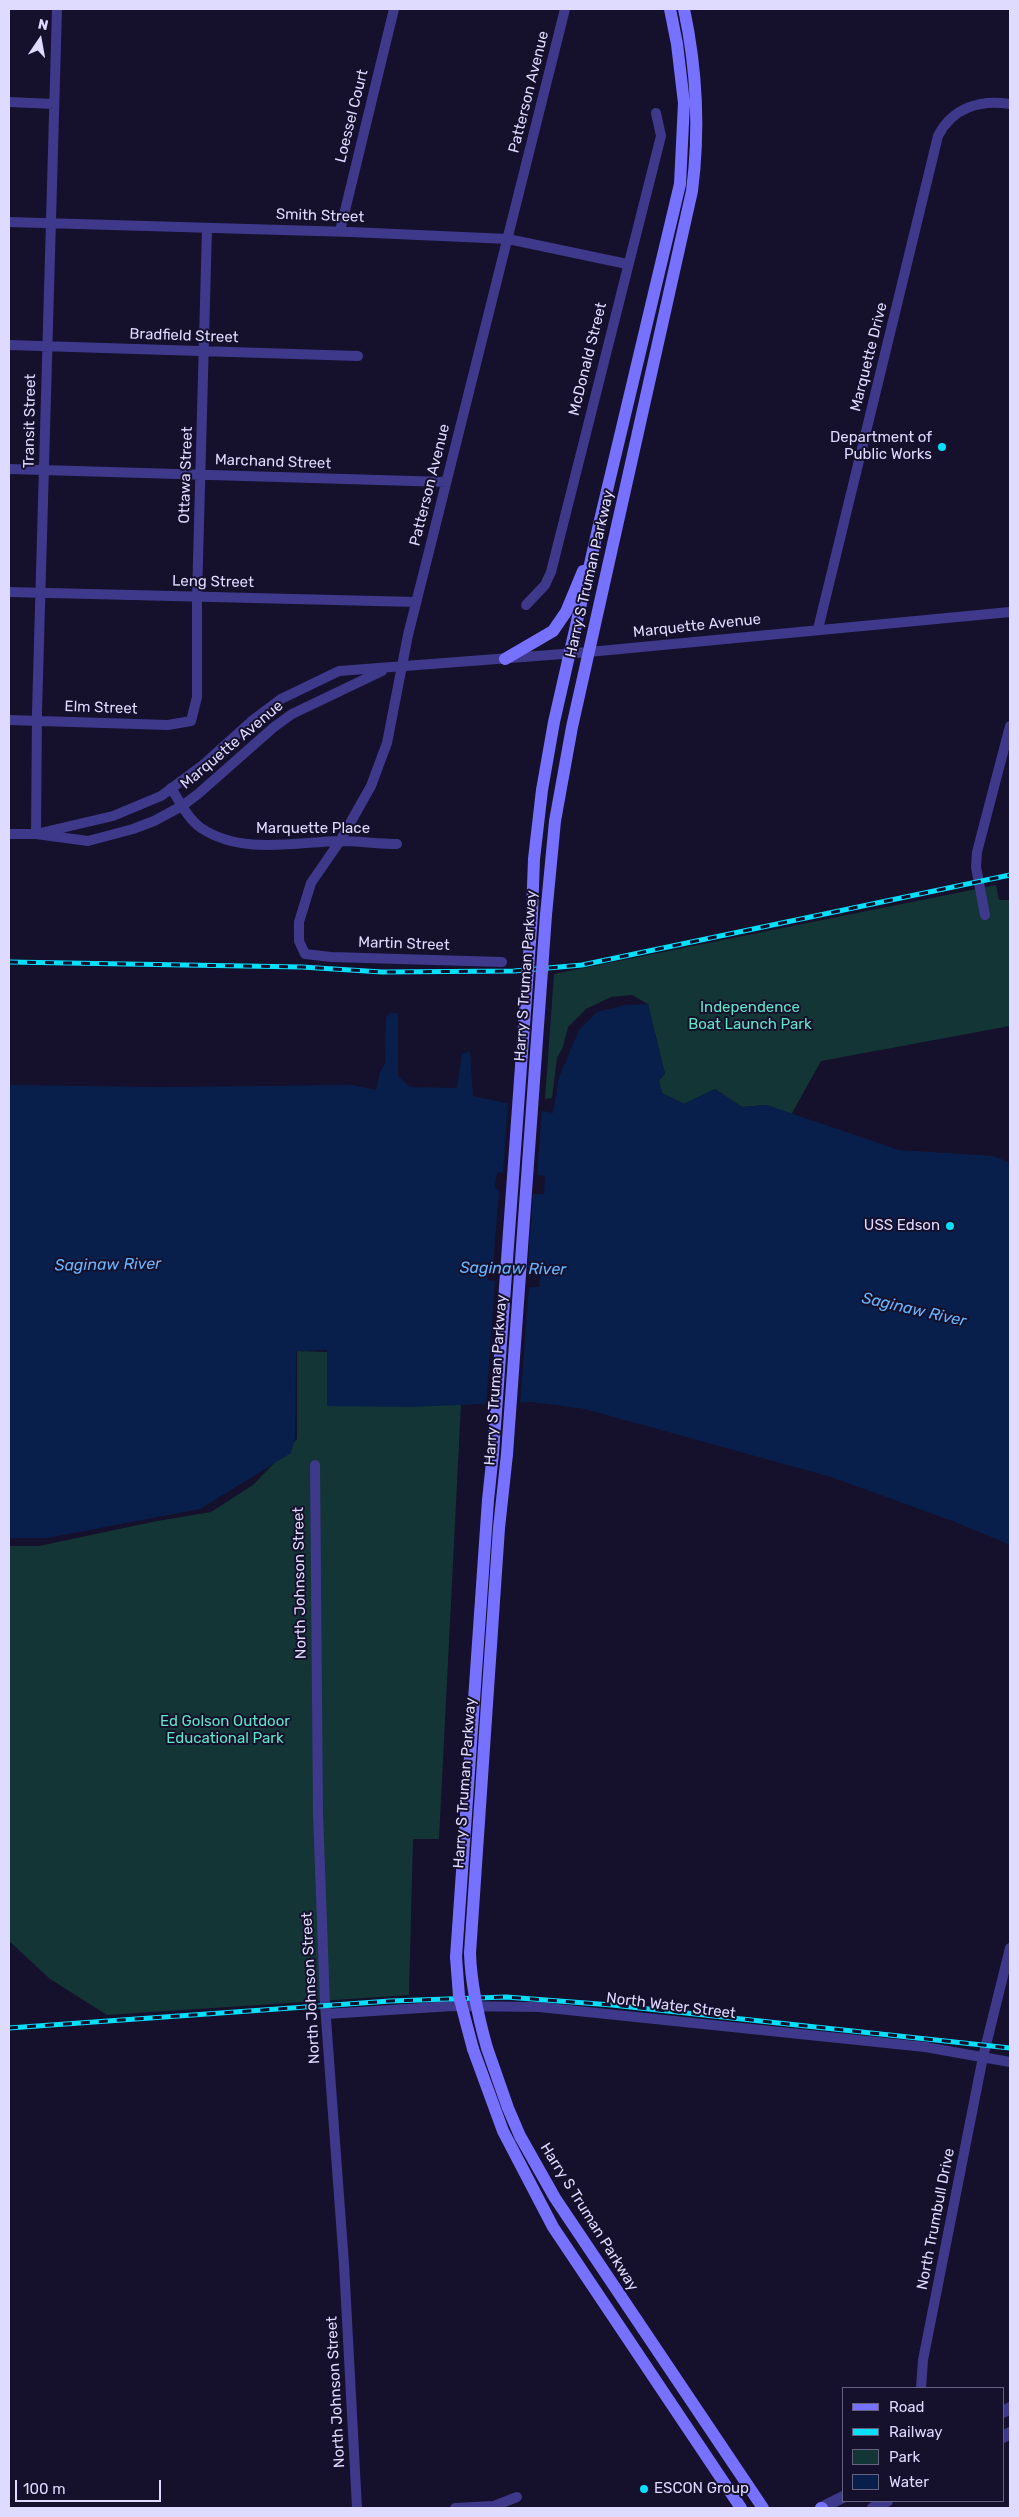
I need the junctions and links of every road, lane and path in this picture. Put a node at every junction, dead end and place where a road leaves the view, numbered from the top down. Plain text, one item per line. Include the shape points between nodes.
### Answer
1 (57, 9) edge
2 (394, 9) edge
3 (565, 9) edge
4 (670, 9) edge
5 (684, 9) edge
6 (9, 102) edge
7 (54, 104) junction
8 (1010, 104) edge
9 (656, 114) dead end
10 (9, 222) edge
11 (51, 223) junction
12 (207, 228) junction
13 (340, 232) junction
14 (508, 239) junction
15 (627, 264) junction
16 (9, 345) edge
17 (47, 346) junction
18 (205, 352) junction
19 (358, 356) dead end
20 (9, 469) edge
21 (44, 470) junction
22 (201, 475) junction
23 (446, 482) junction
24 (593, 550) junction
25 (9, 592) edge
26 (40, 592) junction
27 (197, 597) junction
28 (416, 602) junction
29 (526, 605) dead end
30 (1010, 612) edge
31 (818, 629) junction
32 (589, 652) junction
33 (570, 653) junction
34 (505, 658) junction
35 (401, 667) junction
36 (386, 669) junction
37 (9, 720) edge
38 (37, 721) junction
39 (191, 721) joint
40 (1010, 726) edge
41 (171, 788) junction
42 (182, 806) junction
43 (9, 834) edge
44 (36, 834) junction
45 (340, 841) junction
46 (397, 844) dead end
47 (985, 915) dead end
48 (305, 954) joint
49 (502, 962) dead end
50 (315, 1466) dead end
51 (1010, 1948) edge
52 (326, 2014) junction
53 (983, 2057) junction
54 (1010, 2062) edge
55 (921, 2387) edge
56 (731, 2494) junction
57 (517, 2497) dead end
58 (842, 2498) edge
59 (885, 2502) edge
60 (760, 2503) edge
61 (357, 2508) edge
62 (455, 2508) edge
63 (734, 2508) edge
64 (741, 2508) edge
65 (775, 2508) edge
66 (821, 2508) edge
67 (873, 2508) edge

1 - 7 street, Transit Street
2 - 13 street, Loessel Court
3 - 14 street, Patterson Avenue
4 - 24 main road, Harry S Truman Parkway via 684,103 680,184
5 - 32 main road, Harry S Truman Parkway via 696,91 692,191
6 - 7 street
7 - 11 street, Transit Street
8 - 31 street, Marquette Drive via 995,102 970,107 953,116 938,136
9 - 15 street, McDonald Street via 661,136
10 - 11 street, Smith Street
11 - 12 street, Smith Street
11 - 17 street, Transit Street
12 - 13 street, Smith Street
12 - 18 street, Ottawa Street
13 - 14 street, Smith Street
14 - 15 street, Smith Street
14 - 23 street, Patterson Avenue
15 - 29 street, McDonald Street via 550,572 545,585
16 - 17 street, Bradfield Street
17 - 18 street, Bradfield Street
17 - 21 street, Transit Street
18 - 19 street, Bradfield Street
18 - 22 street, Ottawa Street
20 - 21 street, Marchand Street
21 - 22 street, Marchand Street
21 - 26 street, Transit Street
22 - 23 street, Marchand Street
22 - 27 street, Ottawa Street
23 - 28 street, Patterson Avenue
24 - 33 main road, Harry S Truman Parkway
24 - 34 main road via 560,623 546,636
25 - 26 street, Leng Street
26 - 27 street, Leng Street
26 - 38 street, Transit Street
27 - 28 street, Leng Street
27 - 39 street, Ottawa Street via 197,697
28 - 35 street, Patterson Avenue
30 - 31 street, Marquette Avenue
31 - 32 street, Marquette Avenue
32 - 33 street, Marquette Avenue
32 - 60 main road, Harry S Truman Parkway, bridge via 555,822 546,915 470,1953 476,2009 520,2136 555,2198
33 - 34 street, Marquette Avenue
33 - 56 main road, Harry S Truman Parkway, bridge via 542,790 534,859 456,1957 459,1996 473,2048 503,2131 548,2218
34 - 35 street, Marquette Avenue
35 - 36 street, Marquette Avenue
35 - 45 street, Patterson Avenue via 387,743 371,786
36 - 41 street, Marquette Avenue via 339,671 296,690 253,720 203,765
36 - 42 street, Marquette Avenue via 292,714
37 - 38 street, Elm Street
38 - 39 street, Elm Street via 168,725
38 - 44 street, Transit Street
40 - 47 street via 977,852 976,867
41 - 42 street
41 - 44 street, Marquette Avenue via 145,804 113,816
42 - 44 street, Marquette Avenue via 133,829 88,841
42 - 45 street, Marquette Place via 202,828 244,843 288,846
43 - 44 street, Marquette Avenue
45 - 46 street, Marquette Place
45 - 48 street, Patterson Avenue via 311,883 304,902 299,941
48 - 49 street, Martin Street
50 - 52 street, North Johnson Street via 318,1813
51 - 53 street, North Trumbull Drive
52 - 53 street, North Water Street via 453,2006 539,2007 925,2047
52 - 61 street, North Johnson Street
53 - 54 street, North Water Street
53 - 55 street, North Trumbull Drive via 923,2360
56 - 63 main road
56 - 64 main road, Harry S Truman Parkway
57 - 62 street via 494,2506
58 - 66 street
59 - 67 street
60 - 65 main road

